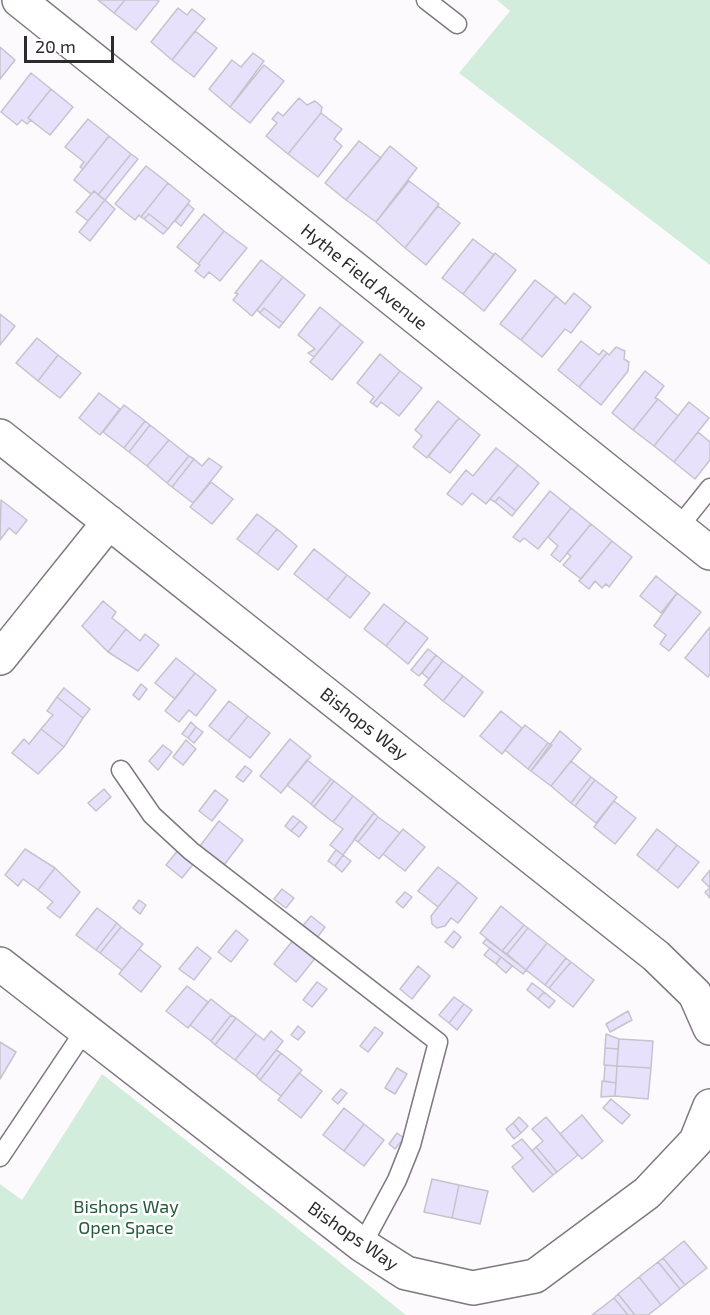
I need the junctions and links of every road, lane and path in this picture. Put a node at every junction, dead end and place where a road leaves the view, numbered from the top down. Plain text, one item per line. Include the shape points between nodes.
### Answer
1 (19, 0) edge
2 (426, 0) edge
3 (457, 24) dead end
4 (0, 436) edge
5 (710, 488) edge
6 (109, 522) junction
7 (678, 528) junction
8 (710, 553) edge
9 (0, 658) edge
10 (121, 770) dead end
11 (0, 964) edge
12 (710, 1028) edge
13 (85, 1030) junction
14 (710, 1106) edge
15 (0, 1157) edge
16 (362, 1245) junction

1 - 7 street, Hythe Field Avenue
2 - 3 lane
4 - 6 street, Bishops Way
5 - 7 lane
6 - 9 street
6 - 12 street, Bishops Way via 656,956 696,994
7 - 8 street, Hythe Field Avenue
10 - 16 lane via 152,815 191,851 438,1042 411,1145
11 - 13 street, Bishops Way
13 - 15 lane
13 - 16 street, Bishops Way
14 - 16 street, Bishops Way via 696,1141 647,1193 535,1276 473,1288 406,1273

